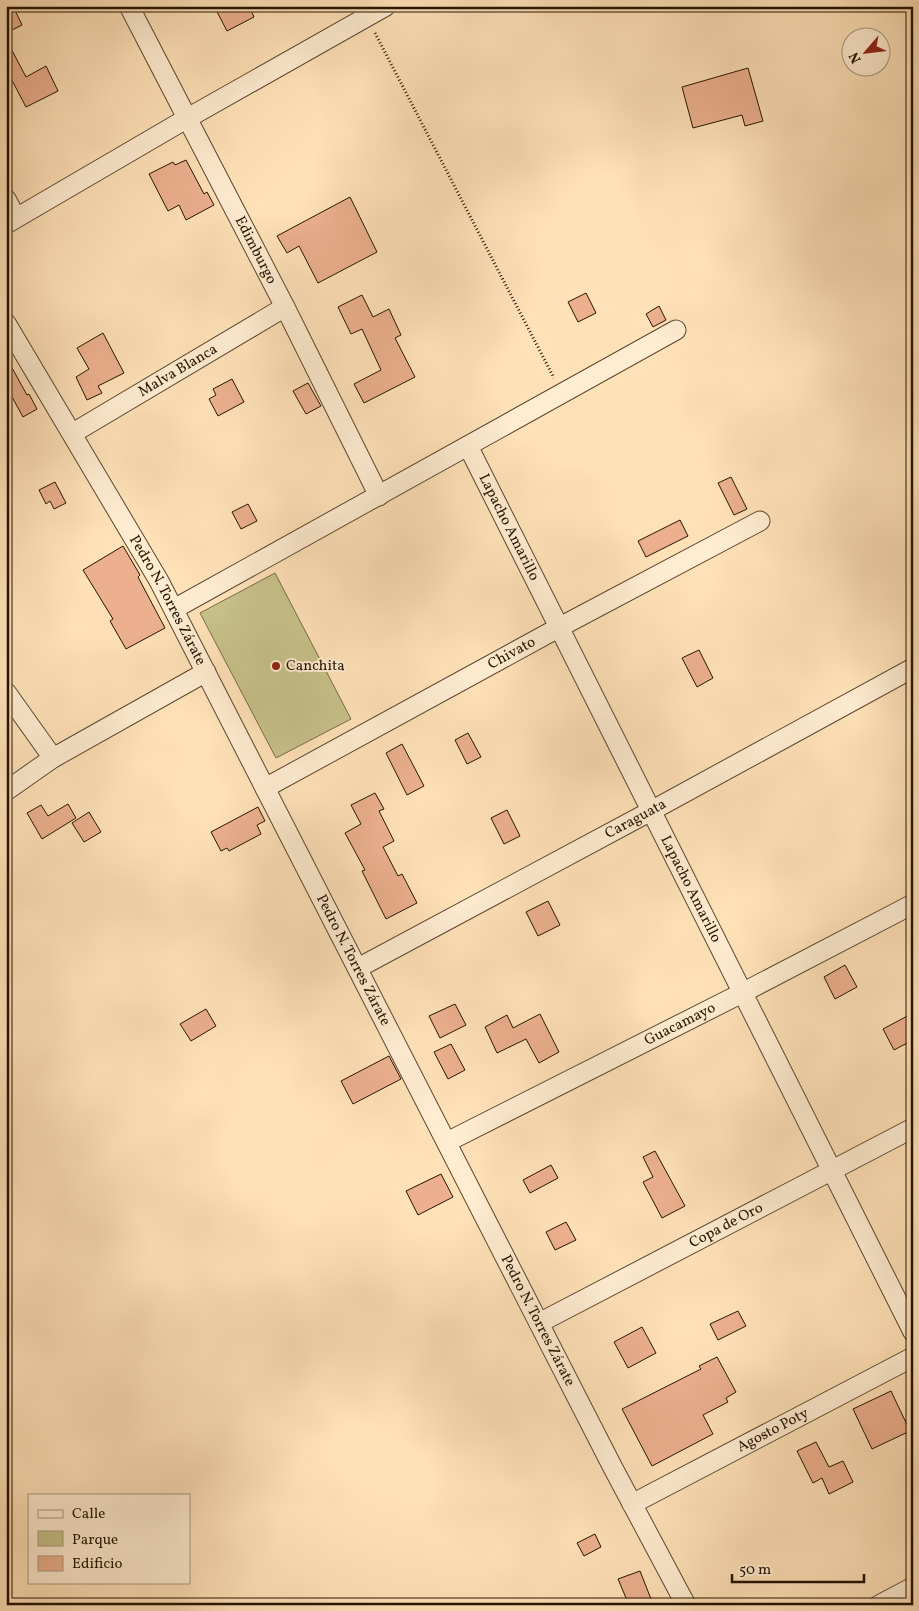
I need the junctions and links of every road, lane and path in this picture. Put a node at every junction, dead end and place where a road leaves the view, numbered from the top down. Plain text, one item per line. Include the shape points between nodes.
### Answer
1 (129, 6) edge
2 (386, 6) edge
3 (367, 17) junction
4 (186, 119) junction
5 (6, 199) edge
6 (11, 221) edge
7 (285, 307) junction
8 (6, 323) edge
9 (676, 330) dead end
10 (562, 394) junction
11 (73, 434) junction
12 (468, 446) junction
13 (379, 496) junction
14 (760, 521) dead end
15 (174, 609) junction
16 (558, 628) junction
17 (913, 668) edge
18 (206, 672) junction
19 (6, 692) edge
20 (53, 758) junction
21 (265, 788) junction
22 (6, 791) edge
23 (651, 811) junction
24 (913, 904) edge
25 (358, 968) junction
26 (742, 993) junction
27 (913, 1128) edge
28 (447, 1142) junction
29 (832, 1171) junction
30 (539, 1323) junction
31 (913, 1332) edge
32 (913, 1357) edge
33 (632, 1504) junction
34 (913, 1587) edge
35 (686, 1605) edge
36 (879, 1605) edge

1 - 4 street, Edimburgo
2 - 3 street
3 - 4 street
3 - 10 path
4 - 6 street
4 - 7 street, Edimburgo
5 - 6 street
7 - 11 street, Malva Blanca
7 - 13 street, Edimburgo
8 - 11 street, Pedro N. Torres Zárate
9 - 10 street
10 - 12 street
11 - 15 street, Pedro N. Torres Zárate
12 - 13 street
12 - 16 street, Lapacho Amarillo
13 - 15 street
14 - 16 street, Chivato
15 - 18 street, Pedro N. Torres Zárate
16 - 21 street, Chivato
16 - 23 street, Lapacho Amarillo
17 - 23 street, Caraguata
18 - 20 street
18 - 21 street, Pedro N. Torres Zárate
19 - 20 street
20 - 22 street
21 - 25 street, Pedro N. Torres Zárate
23 - 25 street, Caraguata
23 - 26 street, Lapacho Amarillo
24 - 26 street, Guacamayo
25 - 28 street, Pedro N. Torres Zárate
26 - 28 street, Guacamayo
26 - 29 street, Lapacho Amarillo
27 - 29 street, Copa de Oro
28 - 30 street, Pedro N. Torres Zárate
29 - 30 street, Copa de Oro
29 - 31 street, Lapacho Amarillo
30 - 33 street, Pedro N. Torres Zárate
32 - 33 street, Agosto Poty
33 - 35 street, Pedro N. Torres Zárate
34 - 36 street

